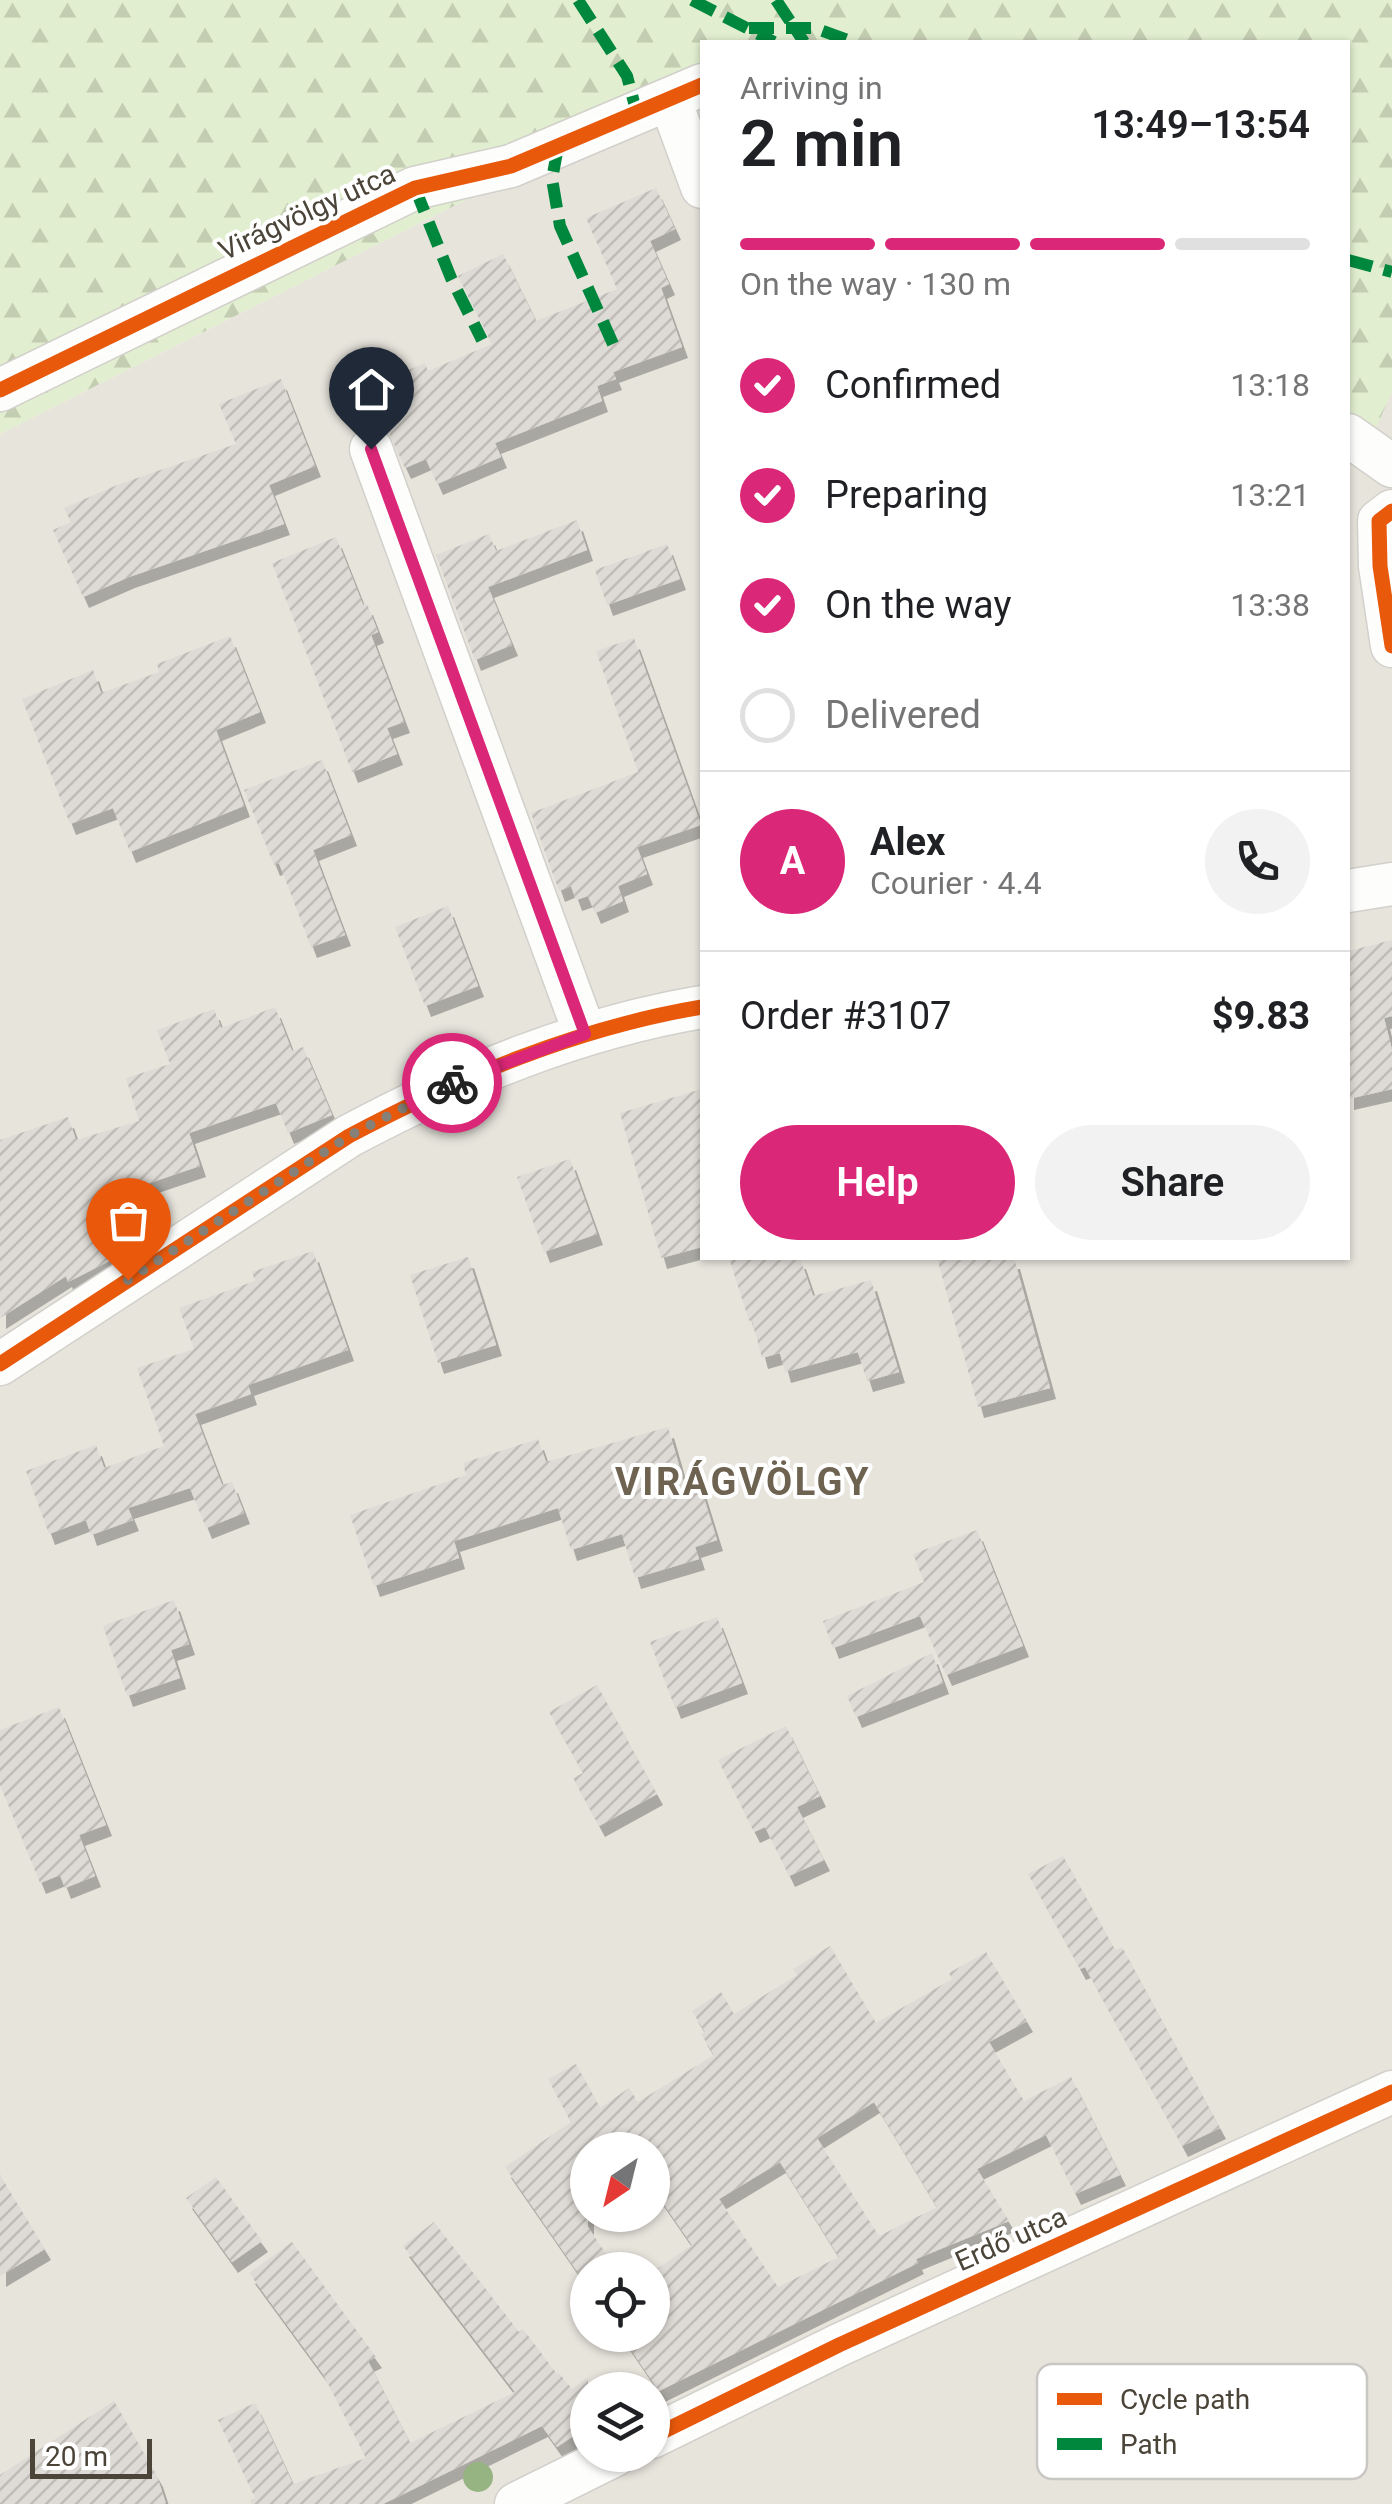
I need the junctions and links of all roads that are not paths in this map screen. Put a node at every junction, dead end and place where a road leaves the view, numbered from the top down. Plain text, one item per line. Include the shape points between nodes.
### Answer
1 (686, 92) edge
2 (698, 174) edge
3 (0, 390) edge
4 (1350, 437) edge
5 (371, 449) dead end
6 (1392, 466) edge
7 (1392, 511) edge
8 (1392, 646) edge
9 (1392, 884) edge
10 (1350, 891) edge
11 (700, 1006) edge
12 (585, 1034) junction
13 (0, 1364) edge
14 (1392, 2092) edge
15 (670, 2428) edge
16 (581, 2472) edge
17 (516, 2504) edge

1 - 2 street
1 - 3 street, Virágvölgy utca via 511,166 415,188
4 - 6 street
5 - 12 street
7 - 8 street via 1379,522
9 - 10 street
11 - 12 street
12 - 13 street via 465,1078 349,1136
14 - 15 street, Erdő utca
16 - 17 street

